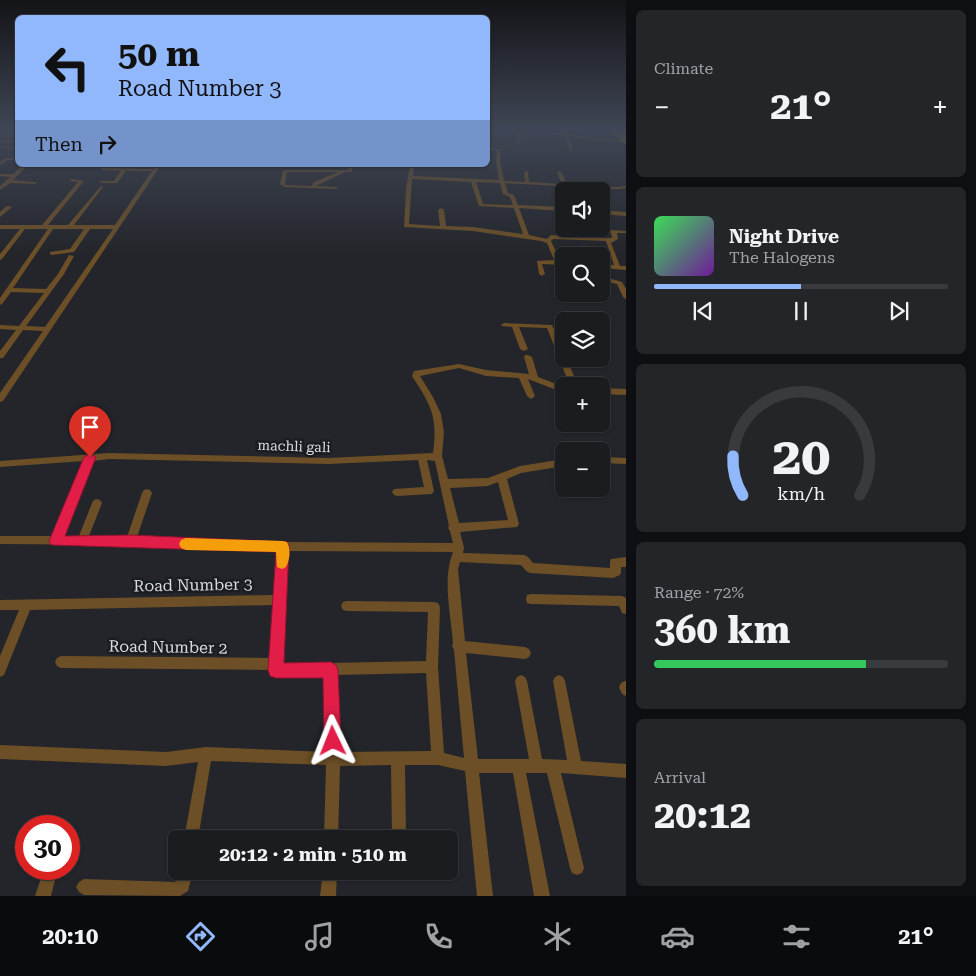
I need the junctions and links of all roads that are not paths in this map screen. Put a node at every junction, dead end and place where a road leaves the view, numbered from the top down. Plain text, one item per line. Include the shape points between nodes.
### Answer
1 (20, 171) edge
2 (123, 171) edge
3 (155, 171) edge
4 (285, 171) edge
5 (332, 171) edge
6 (343, 171) junction
7 (350, 171) edge
8 (411, 171) edge
9 (500, 171) edge
10 (526, 172) dead end
11 (558, 172) dead end
12 (0, 175) edge
13 (14, 176) junction
14 (410, 176) junction
15 (72, 180) dead end
16 (473, 180) junction
17 (9, 181) junction
18 (502, 181) junction
19 (527, 182) junction
20 (564, 182) edge
21 (34, 183) dead end
22 (555, 183) edge
23 (313, 187) junction
24 (610, 187) edge
25 (626, 187) edge
26 (335, 188) dead end
27 (0, 189) edge
28 (516, 206) junction
29 (9, 207) dead end
30 (555, 208) edge
31 (441, 210) dead end
32 (610, 213) edge
33 (626, 214) edge
34 (0, 215) edge
35 (0, 227) edge
36 (70, 227) junction
37 (88, 227) junction
38 (116, 227) junction
39 (443, 227) junction
40 (23, 228) junction
41 (43, 228) junction
42 (51, 228) junction
43 (614, 231) junction
44 (624, 232) dead end
45 (526, 236) junction
46 (587, 239) joint
47 (601, 240) junction
48 (611, 240) junction
49 (548, 241) junction
50 (0, 246) edge
51 (8, 246) junction
52 (52, 253) dead end
53 (555, 253) edge
54 (71, 256) dead end
55 (0, 258) edge
56 (555, 263) edge
57 (610, 267) edge
58 (618, 268) junction
59 (626, 268) edge
60 (542, 274) dead end
61 (610, 280) edge
62 (9, 290) junction
63 (48, 291) junction
64 (626, 297) edge
65 (0, 303) edge
66 (504, 324) dead end
67 (515, 325) junction
68 (0, 327) edge
69 (20, 328) junction
70 (47, 329) junction
71 (0, 356) edge
72 (522, 375) junction
73 (570, 377) edge
74 (534, 378) junction
75 (555, 386) edge
76 (610, 391) edge
77 (626, 392) edge
78 (531, 396) dead end
79 (0, 399) edge
80 (422, 456) junction
81 (90, 457) junction
82 (438, 457) junction
83 (610, 460) edge
84 (626, 461) edge
85 (0, 464) edge
86 (555, 464) edge
87 (502, 478) junction
88 (445, 484) junction
89 (397, 492) dead end
90 (147, 493) dead end
91 (96, 503) dead end
92 (453, 528) junction
93 (0, 540) edge
94 (56, 541) junction
95 (82, 541) junction
96 (131, 541) junction
97 (283, 546) junction
98 (457, 552) junction
99 (626, 562) edge
100 (531, 599) dead end
101 (279, 600) junction
102 (28, 604) junction
103 (0, 605) edge
104 (347, 606) dead end
105 (626, 609) edge
106 (458, 646) junction
107 (525, 653) dead end
108 (60, 662) dead end
109 (276, 664) junction
110 (432, 667) junction
111 (331, 670) junction
112 (0, 671) edge
113 (521, 681) dead end
114 (559, 682) dead end
115 (0, 752) edge
116 (206, 754) junction
117 (398, 758) junction
118 (438, 758) junction
119 (333, 759) junction
120 (471, 766) junction
121 (518, 766) junction
122 (537, 766) junction
123 (552, 766) junction
124 (575, 767) junction
125 (626, 771) edge
126 (193, 830) edge
127 (331, 830) edge
128 (399, 830) edge
129 (577, 868) dead end
130 (48, 880) edge
131 (184, 880) edge
132 (329, 880) edge
133 (84, 887) dead end
134 (43, 896) edge
135 (328, 896) edge
136 (486, 896) edge
137 (542, 896) edge

1 - 13 street
2 - 36 street via 115,182 102,185
3 - 38 street
4 - 23 street via 282,184 285,186
5 - 6 street
6 - 7 street
6 - 23 street
8 - 14 street
9 - 18 street
10 - 19 street
11 - 20 street
12 - 13 street
13 - 17 street
14 - 16 street
14 - 39 street via 406,226
15 - 41 street via 82,181
16 - 18 street
16 - 28 street via 481,205
17 - 21 street
17 - 27 street
18 - 19 street
18 - 28 street via 506,194 512,196
19 - 22 street
23 - 26 street
24 - 25 street
28 - 30 street
28 - 45 street
29 - 34 street
31 - 39 street
32 - 33 street
35 - 40 street
36 - 37 street
36 - 42 street
37 - 38 street
37 - 52 street via 72,252
38 - 70 street
39 - 45 street
40 - 41 street
40 - 51 street
41 - 42 street
42 - 62 street
43 - 44 street
43 - 47 street via 598,230
43 - 48 street via 615,238
45 - 49 street
46 - 47 street
46 - 49 street via 550,237
47 - 48 street
48 - 58 street via 608,244
49 - 53 street
50 - 51 street
51 - 55 street
54 - 63 street
56 - 60 street via 539,262
57 - 58 street
58 - 59 street
61 - 64 street via 620,283
62 - 63 street
62 - 65 street
63 - 69 street
66 - 67 street
67 - 73 street via 550,326
67 - 74 street
68 - 69 street
69 - 70 street
69 - 71 street
70 - 79 street
72 - 74 street
72 - 78 street
72 - 82 street via 486,373 455,366 417,373 439,417
74 - 75 street
76 - 77 street
80 - 81 street, machli gali via 337,461 154,455
80 - 82 street, machli gali
80 - 89 street via 429,491
81 - 85 street, machli gali
81 - 94 street
82 - 88 street
83 - 84 street
86 - 87 street via 520,470
87 - 88 street via 488,482
87 - 92 street via 514,524
88 - 92 street
90 - 96 street
91 - 95 street
92 - 98 street
93 - 94 street
94 - 95 street
95 - 96 street
96 - 97 street
97 - 98 street
97 - 101 street
98 - 99 street via 524,560 530,568 613,573 616,572 615,562
98 - 106 street via 453,580
100 - 105 street via 622,602
101 - 102 street, Road Number 3
101 - 109 street
102 - 103 street, Road Number 3
102 - 112 street
104 - 110 street via 434,607
106 - 107 street
106 - 120 street
108 - 109 street, Road Number 2
109 - 111 street via 276,670
110 - 111 street
110 - 118 street
111 - 119 street
113 - 122 street
114 - 124 street
115 - 116 street via 166,759
116 - 119 street
116 - 126 street
117 - 118 street
117 - 119 street
117 - 128 street
118 - 120 street
119 - 127 street
120 - 121 street
120 - 136 street
121 - 122 street
121 - 137 street
122 - 123 street
123 - 124 street
123 - 129 street
124 - 125 street
130 - 134 street
131 - 133 street via 176,890
132 - 135 street

